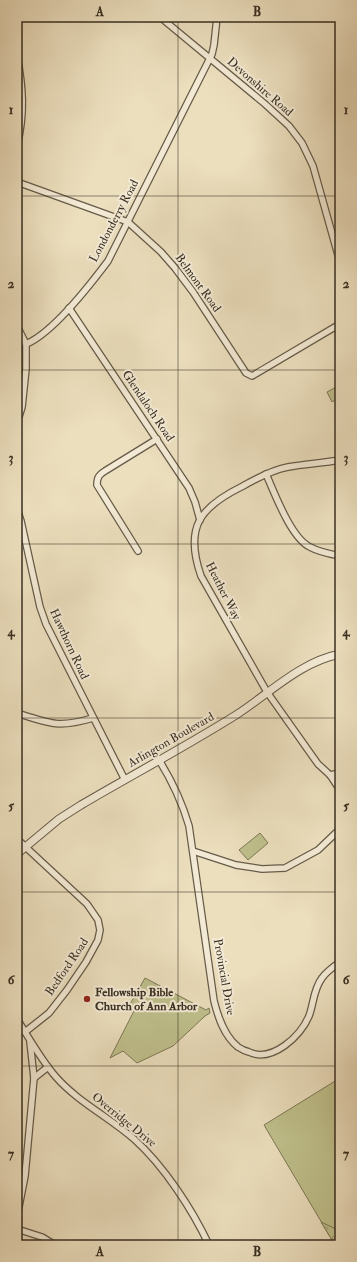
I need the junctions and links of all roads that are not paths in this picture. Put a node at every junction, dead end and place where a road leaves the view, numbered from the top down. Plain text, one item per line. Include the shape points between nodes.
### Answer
1 (160, 17) edge
2 (217, 17) edge
3 (17, 55) edge
4 (209, 58) junction
5 (17, 146) edge
6 (17, 182) edge
7 (128, 222) junction
8 (340, 262) edge
9 (69, 308) junction
10 (340, 324) edge
11 (17, 326) edge
12 (26, 344) junction
13 (17, 423) edge
14 (156, 439) junction
15 (340, 460) edge
16 (266, 474) junction
17 (17, 509) edge
18 (200, 520) junction
19 (138, 551) dead end
20 (340, 556) edge
21 (340, 654) edge
22 (267, 692) junction
23 (17, 713) edge
24 (93, 718) junction
25 (159, 760) junction
26 (340, 773) edge
27 (330, 776) junction
28 (125, 780) junction
29 (340, 790) edge
30 (340, 829) edge
31 (17, 839) edge
32 (26, 847) junction
33 (193, 851) junction
34 (17, 854) edge
35 (340, 962) edge
36 (17, 1019) edge
37 (25, 1032) junction
38 (30, 1040) junction
39 (48, 1067) junction
40 (34, 1078) junction
41 (17, 1217) edge
42 (17, 1229) edge
43 (55, 1245) edge
44 (209, 1245) edge

1 - 4 street, Devonshire Road
2 - 4 street, Londonderry Road via 214,45
3 - 5 street via 23,110
4 - 7 street, Londonderry Road
4 - 8 street, Devonshire Road via 265,104 289,126 302,143 313,166
6 - 7 street, Belmont Road
7 - 9 street, Londonderry Road via 108,261
7 - 10 street, Belmont Road via 175,268 194,292 246,372 252,376
9 - 12 street, Londonderry Road via 36,340
9 - 14 street, Glendaloch Road
11 - 12 street
12 - 13 street via 22,408
14 - 18 street, Glendaloch Road via 189,488
14 - 19 street via 105,471 97,480 97,485
15 - 16 street, Heather Way via 287,467
16 - 18 street, Heather Way via 211,504
16 - 20 street via 301,540 316,550
17 - 24 street, Hawthorn Road via 46,624
18 - 22 street, Heather Way via 194,534 194,547 201,576
21 - 22 street, Arlington Boulevard via 312,663
22 - 25 street, Arlington Boulevard via 235,715
22 - 27 street, Heather Way via 318,764
23 - 24 street via 54,724 74,723
24 - 28 street, Hawthorn Road
25 - 28 street, Arlington Boulevard
25 - 33 street, Provincial Drive via 184,808
26 - 27 street
27 - 29 street, Heather Way
28 - 32 street, Arlington Boulevard via 60,819
30 - 33 street via 318,850 285,868 262,869 236,865
31 - 32 street, Bedford Road
32 - 34 street, Arlington Boulevard
32 - 37 street, Bedford Road via 87,904 98,920 100,930 98,940 86,962 66,990 49,1013
33 - 35 street, Provincial Drive via 214,1001 220,1022 238,1047 252,1054 259,1054 272,1052 287,1044 305,1023 316,987 328,971
36 - 37 street, Overridge Drive
37 - 38 street, Overridge Drive
38 - 39 street, Overridge Drive
38 - 40 street
39 - 40 street
39 - 44 street, Overridge Drive via 70,1090 134,1139 153,1158 190,1209
40 - 41 street via 26,1176
42 - 43 street via 42,1236

